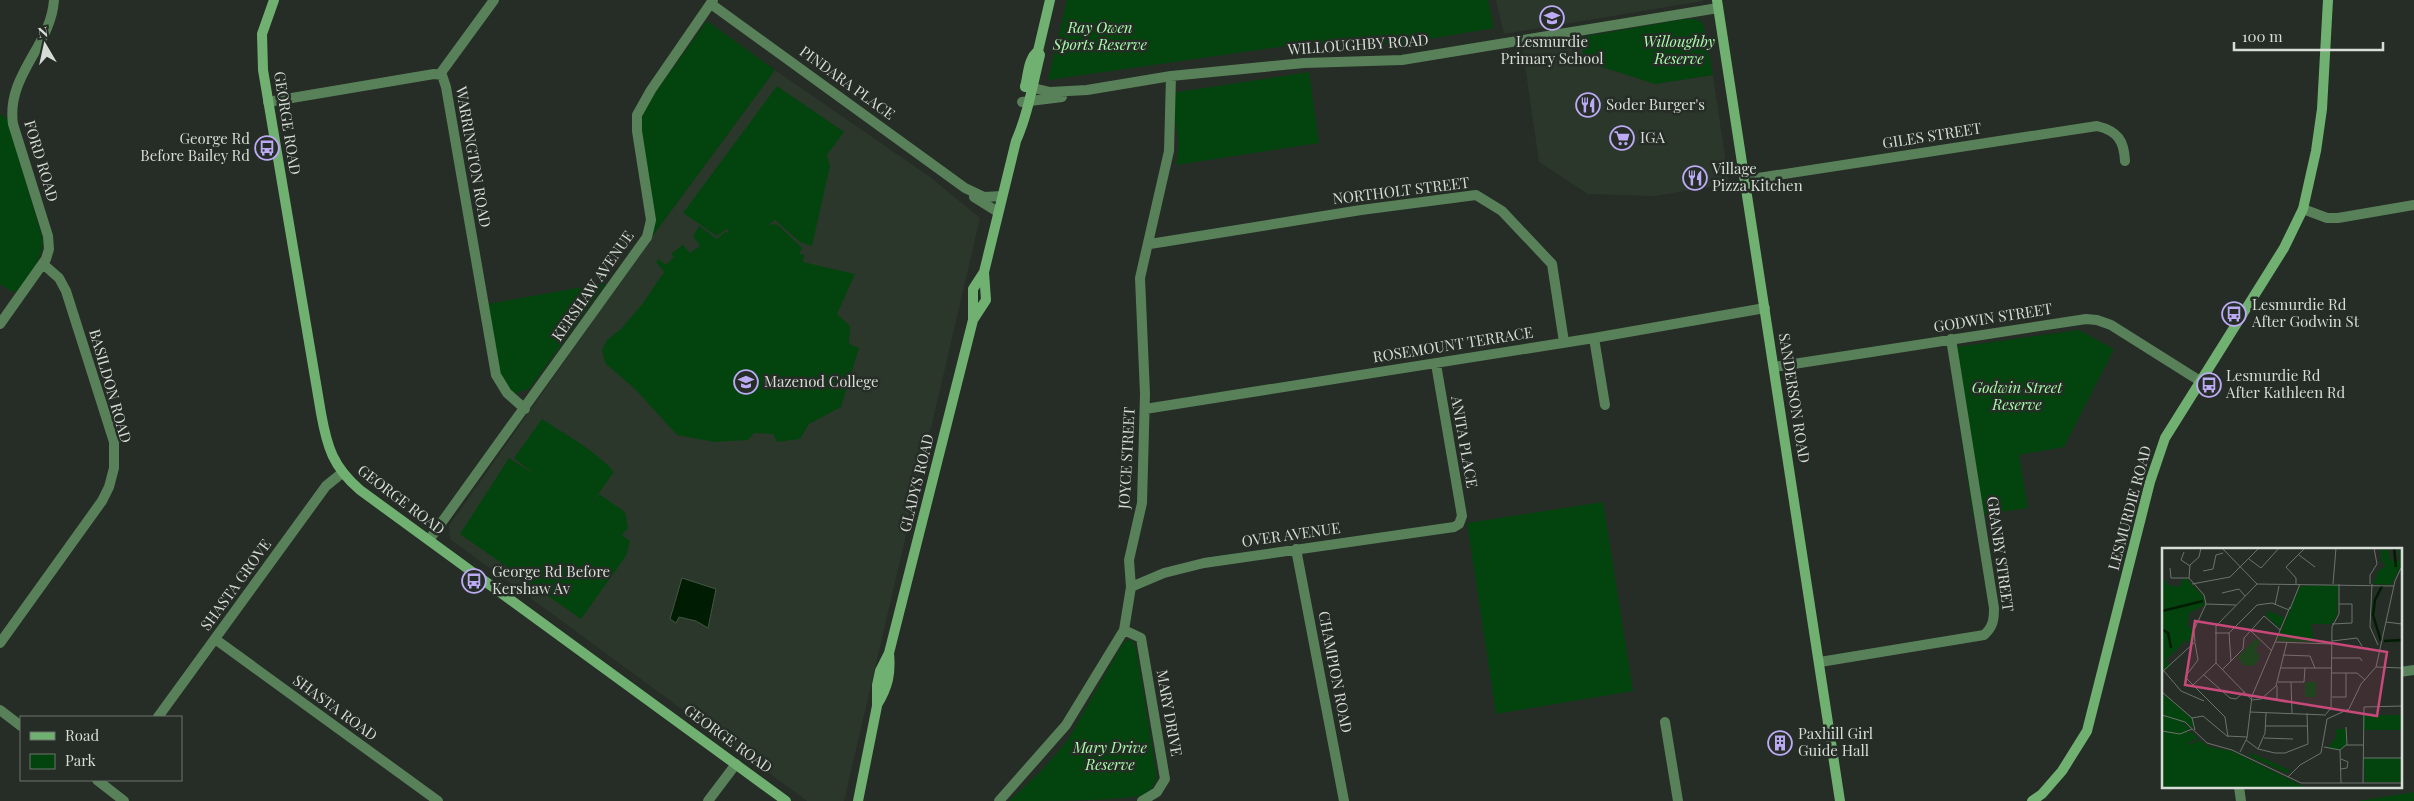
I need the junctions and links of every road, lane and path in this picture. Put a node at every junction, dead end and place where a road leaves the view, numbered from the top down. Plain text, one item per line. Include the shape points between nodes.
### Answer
1 (54, 0) edge
2 (274, 0) edge
3 (494, 0) edge
4 (1050, 0) edge
5 (2328, 0) edge
6 (712, 2) edge
7 (1718, 4) edge
8 (440, 74) junction
9 (1171, 76) junction
10 (1028, 86) junction
11 (1087, 90) junction
12 (268, 102) junction
13 (1025, 102) junction
14 (2125, 161) dead end
15 (1745, 180) junction
16 (965, 188) junction
17 (1002, 196) junction
18 (2414, 205) edge
19 (2303, 209) junction
20 (998, 212) junction
21 (1150, 244) junction
22 (42, 264) junction
23 (1765, 308) junction
24 (0, 324) edge
25 (1594, 338) junction
26 (1951, 339) junction
27 (1564, 342) junction
28 (1436, 364) junction
29 (1774, 367) junction
30 (2200, 381) junction
31 (1604, 405) dead end
32 (525, 409) junction
33 (1145, 409) junction
34 (342, 473) junction
35 (1459, 524) joint
36 (429, 540) junction
37 (1296, 549) junction
38 (1131, 587) junction
39 (1124, 630) junction
40 (215, 639) junction
41 (0, 643) edge
42 (1820, 662) junction
43 (0, 710) edge
44 (159, 716) edge
45 (1665, 722) dead end
46 (20, 725) edge
47 (736, 764) junction
48 (860, 782) junction
49 (109, 783) edge
50 (2239, 788) edge
51 (124, 801) edge
52 (438, 801) edge
53 (708, 801) edge
54 (786, 801) edge
55 (853, 801) edge
56 (858, 801) edge
57 (999, 801) edge
58 (1142, 801) edge
59 (1344, 801) edge
60 (1678, 801) edge
61 (1840, 801) edge
62 (2032, 801) edge
63 (2241, 801) edge

1 - 22 street, FORD ROAD via 47,26 16,85 12,106 16,134 48,236 49,249
2 - 12 street, GEORGE ROAD via 265,21 261,45
3 - 8 street
4 - 10 street, GLADYS ROAD via 1038,50 1040,55
5 - 19 street, LESMURDIE ROAD via 2322,109
6 - 16 street, PINDARA PLACE
6 - 32 street, KERSHAW AVENUE via 650,90 637,116 651,220 647,237
7 - 9 street, WILLOUGHBY ROAD via 1402,60 1304,63
7 - 15 street, SANDERSON ROAD
8 - 12 street, WARRINGTON ROAD
8 - 32 street, WARRINGTON ROAD via 446,87 496,375 507,393
9 - 11 street, WILLOUGHBY ROAD
9 - 21 street, JOYCE STREET via 1169,151
10 - 11 street, WILLOUGHBY ROAD via 1050,92
10 - 13 street, GLADYS ROAD
11 - 13 street, WILLOUGHBY ROAD
12 - 34 street, GEORGE ROAD via 323,426 330,451
13 - 17 street, GLADYS ROAD via 1022,126
14 - 15 street, GILES STREET via 2120,138 2113,131 2097,126
15 - 23 street, SANDERSON ROAD
16 - 17 street, PINDARA PLACE via 984,197
16 - 20 street, PINDARA PLACE
17 - 20 street, GLADYS ROAD
18 - 19 street via 2338,218 2327,218
19 - 30 street, LESMURDIE ROAD via 2284,248
20 - 48 street, GLADYS ROAD via 984,272 973,289 973,320 890,653 889,680 877,706
21 - 27 street, NORTHOLT STREET via 1476,195 1502,210 1552,264
21 - 33 street, JOYCE STREET via 1140,278
22 - 24 street, FORD ROAD
22 - 41 street, BASILDON ROAD via 59,278 66,292 112,436 114,468 102,501
23 - 25 street, ROSEMOUNT TERRACE
23 - 29 street, SANDERSON ROAD
25 - 27 street, ROSEMOUNT TERRACE
25 - 31 street
26 - 29 street, GODWIN STREET
26 - 30 street, GODWIN STREET via 2097,320 2111,325
26 - 42 street, GRANBY STREET via 1994,608 1991,629 1984,635
27 - 28 street, ROSEMOUNT TERRACE
28 - 33 street, ROSEMOUNT TERRACE
28 - 35 street, ANITA PLACE via 1462,516
29 - 42 street, SANDERSON ROAD
30 - 62 street, LESMURDIE ROAD via 2172,425 2157,461 2087,731 2062,771
32 - 36 street, KERSHAW AVENUE
33 - 38 street, JOYCE STREET via 1142,504 1129,560
34 - 36 street, GEORGE ROAD
34 - 40 street, SHASTA GROVE via 326,486
35 - 37 street, OVER AVENUE
36 - 47 street, GEORGE ROAD
37 - 38 street, OVER AVENUE via 1181,568
37 - 59 street, CHAMPION ROAD
38 - 39 street, JOYCE STREET
39 - 57 street, JOYCE STREET via 1066,725
39 - 58 street, MARY DRIVE via 1141,638 1165,779 1157,792
40 - 44 street, SHASTA GROVE
40 - 52 street, SHASTA ROAD
42 - 61 street, SANDERSON ROAD
43 - 46 street
45 - 60 street
47 - 53 street
47 - 54 street, GEORGE ROAD
48 - 55 street, GLADYS ROAD
48 - 56 street, GLADYS ROAD
49 - 51 street
50 - 63 street

